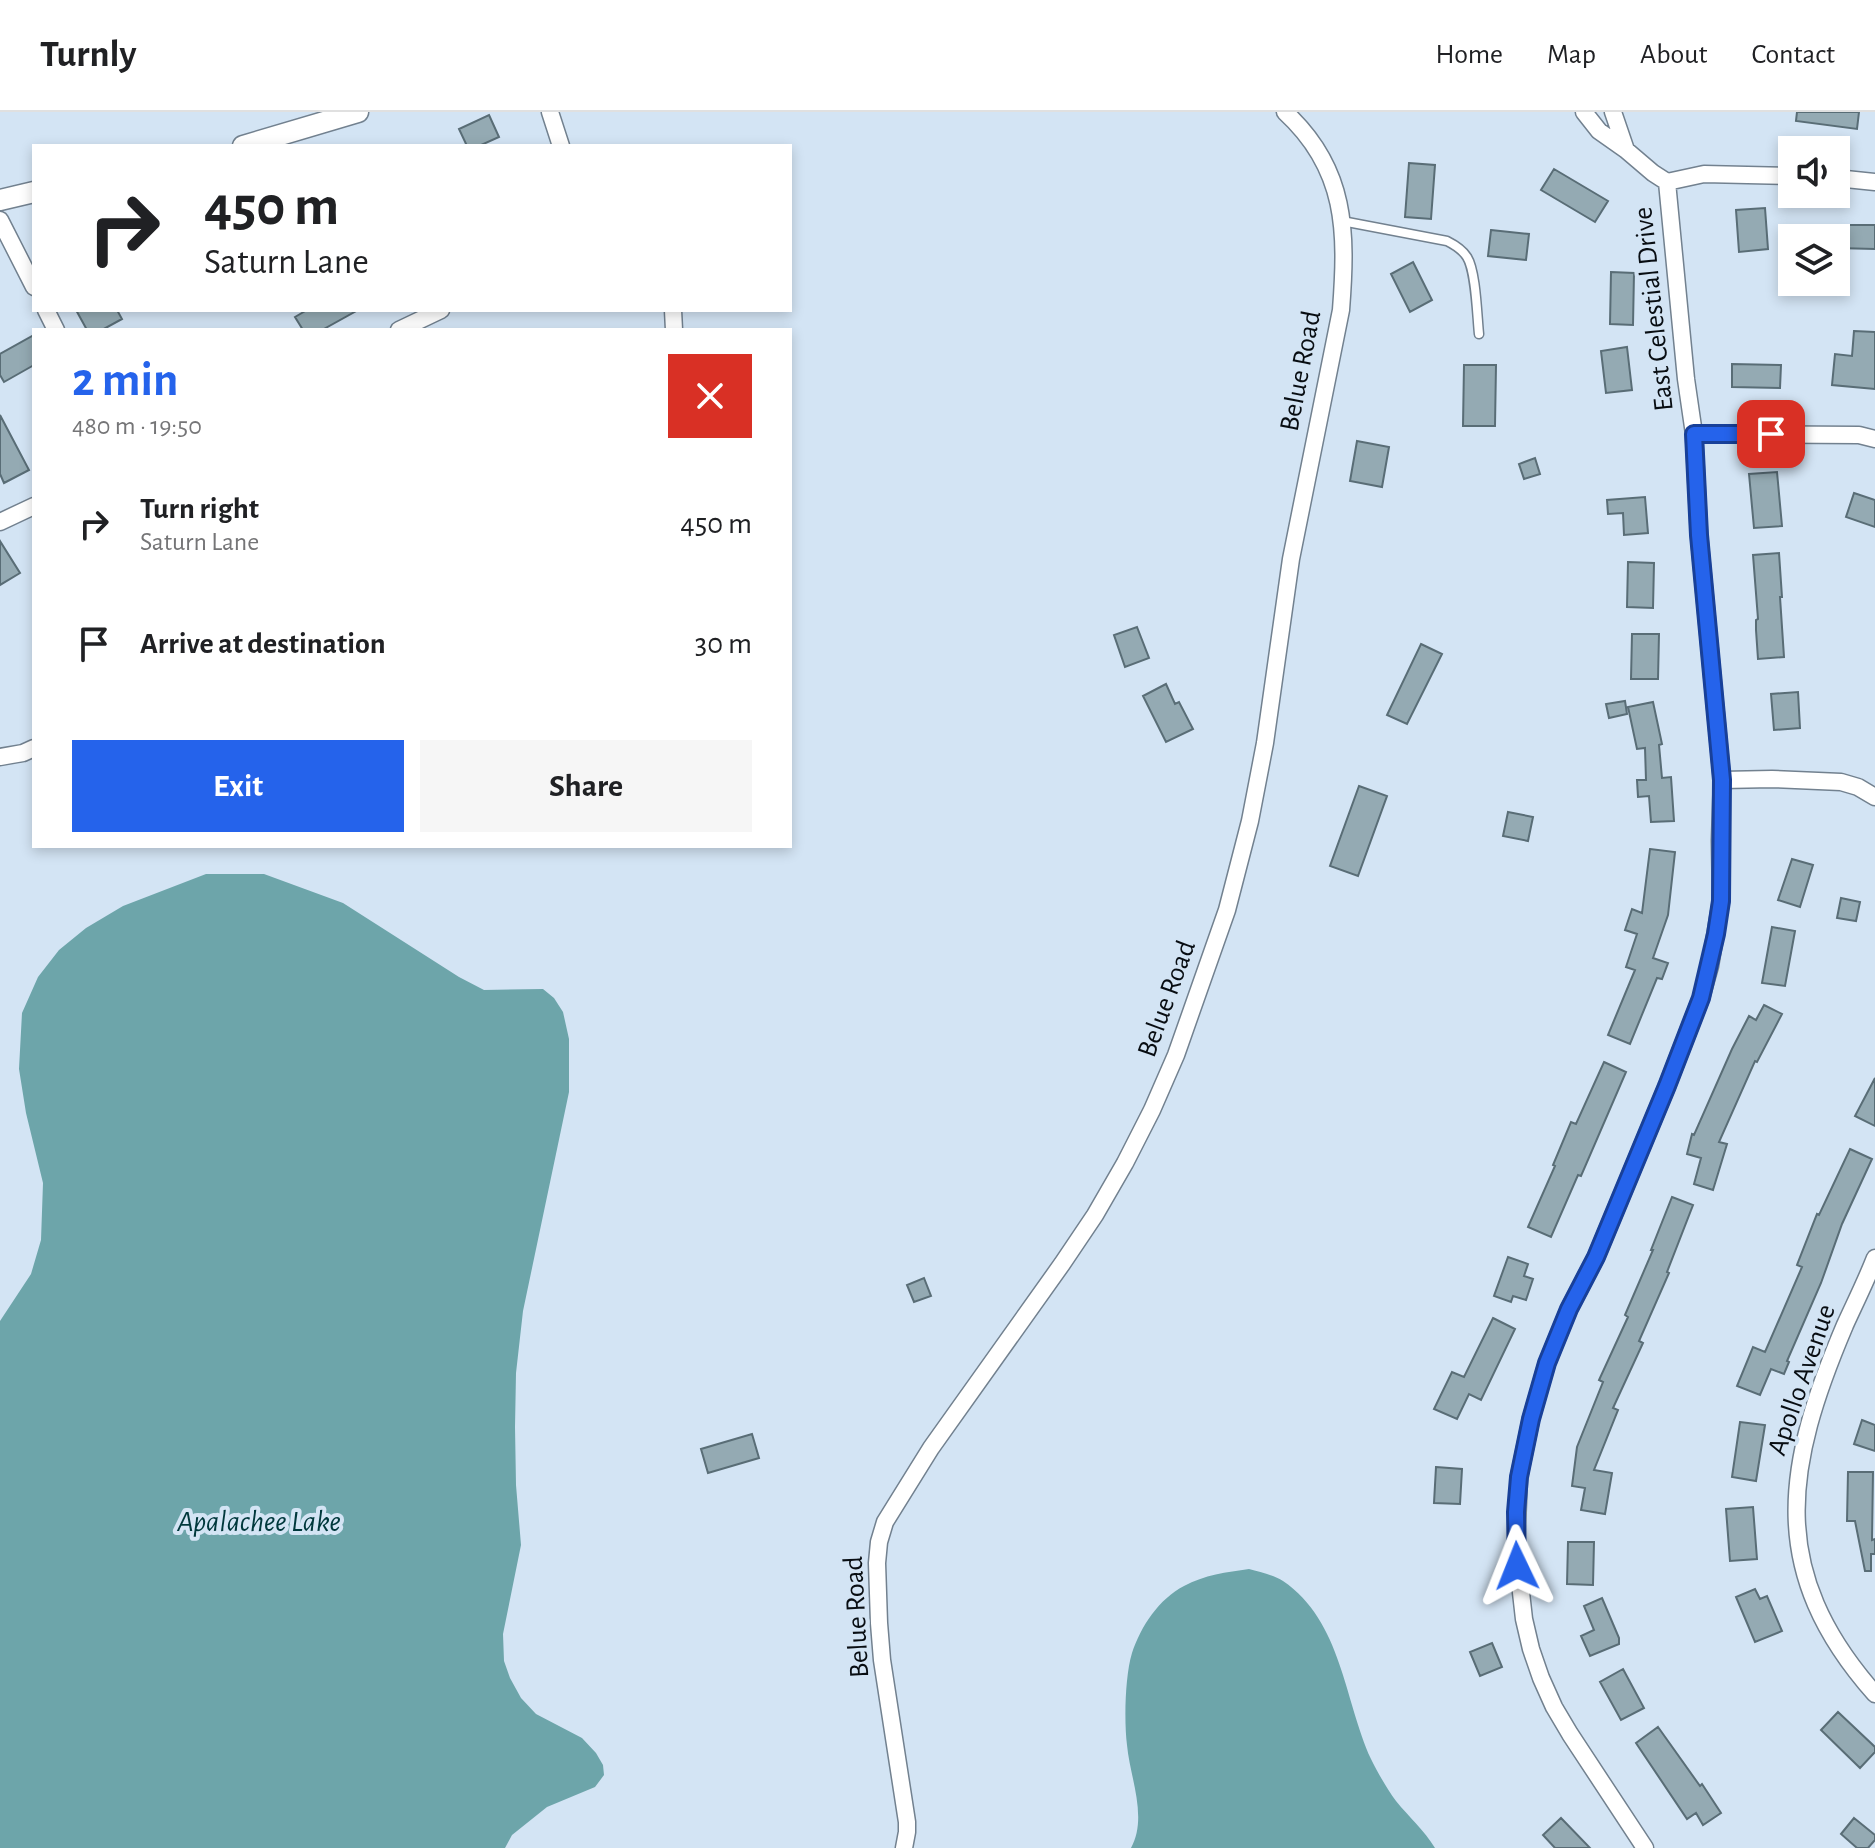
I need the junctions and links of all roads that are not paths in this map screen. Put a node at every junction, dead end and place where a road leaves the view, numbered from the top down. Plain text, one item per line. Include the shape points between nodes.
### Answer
1 (358, 112) edge
2 (550, 112) edge
3 (1285, 112) edge
4 (1584, 112) edge
5 (1613, 112) edge
6 (250, 144) edge
7 (560, 144) edge
8 (1626, 150) junction
9 (1778, 176) edge
10 (1850, 179) edge
11 (1667, 182) junction
12 (1875, 182) edge
13 (32, 192) edge
14 (0, 200) edge
15 (0, 220) edge
16 (1341, 221) junction
17 (32, 283) edge
18 (437, 312) edge
19 (403, 328) edge
20 (1479, 334) dead end
21 (1694, 434) junction
22 (1875, 439) edge
23 (32, 507) edge
24 (0, 522) edge
25 (32, 749) edge
26 (0, 757) edge
27 (1722, 780) junction
28 (1875, 797) edge
29 (1875, 1258) edge
30 (1875, 1694) edge
31 (904, 1848) edge
32 (1645, 1848) edge

1 - 6 street
2 - 7 street
3 - 16 street, Belue Road via 1325,163
4 - 8 street via 1599,131
5 - 8 street
8 - 11 street
9 - 11 street via 1704,174
10 - 12 street
11 - 21 street, East Celestial Drive
13 - 14 street
15 - 17 street
16 - 20 lane via 1457,246 1472,267
16 - 31 street, Belue Road via 1341,310 1291,559 1256,790 1222,924 1176,1055 1125,1163 1062,1264 931,1448 885,1522 879,1542 876,1584 882,1660 907,1822
18 - 19 street
21 - 22 street
21 - 27 street, East Celestial Drive
23 - 24 street
25 - 26 street
27 - 28 street via 1841,782
27 - 32 street, East Celestial Drive via 1721,901 1701,998 1547,1363 1519,1477 1516,1512 1524,1619 1541,1678 1570,1734
29 - 30 street, Apollo Avenue via 1813,1413 1795,1504 1798,1549 1820,1613

